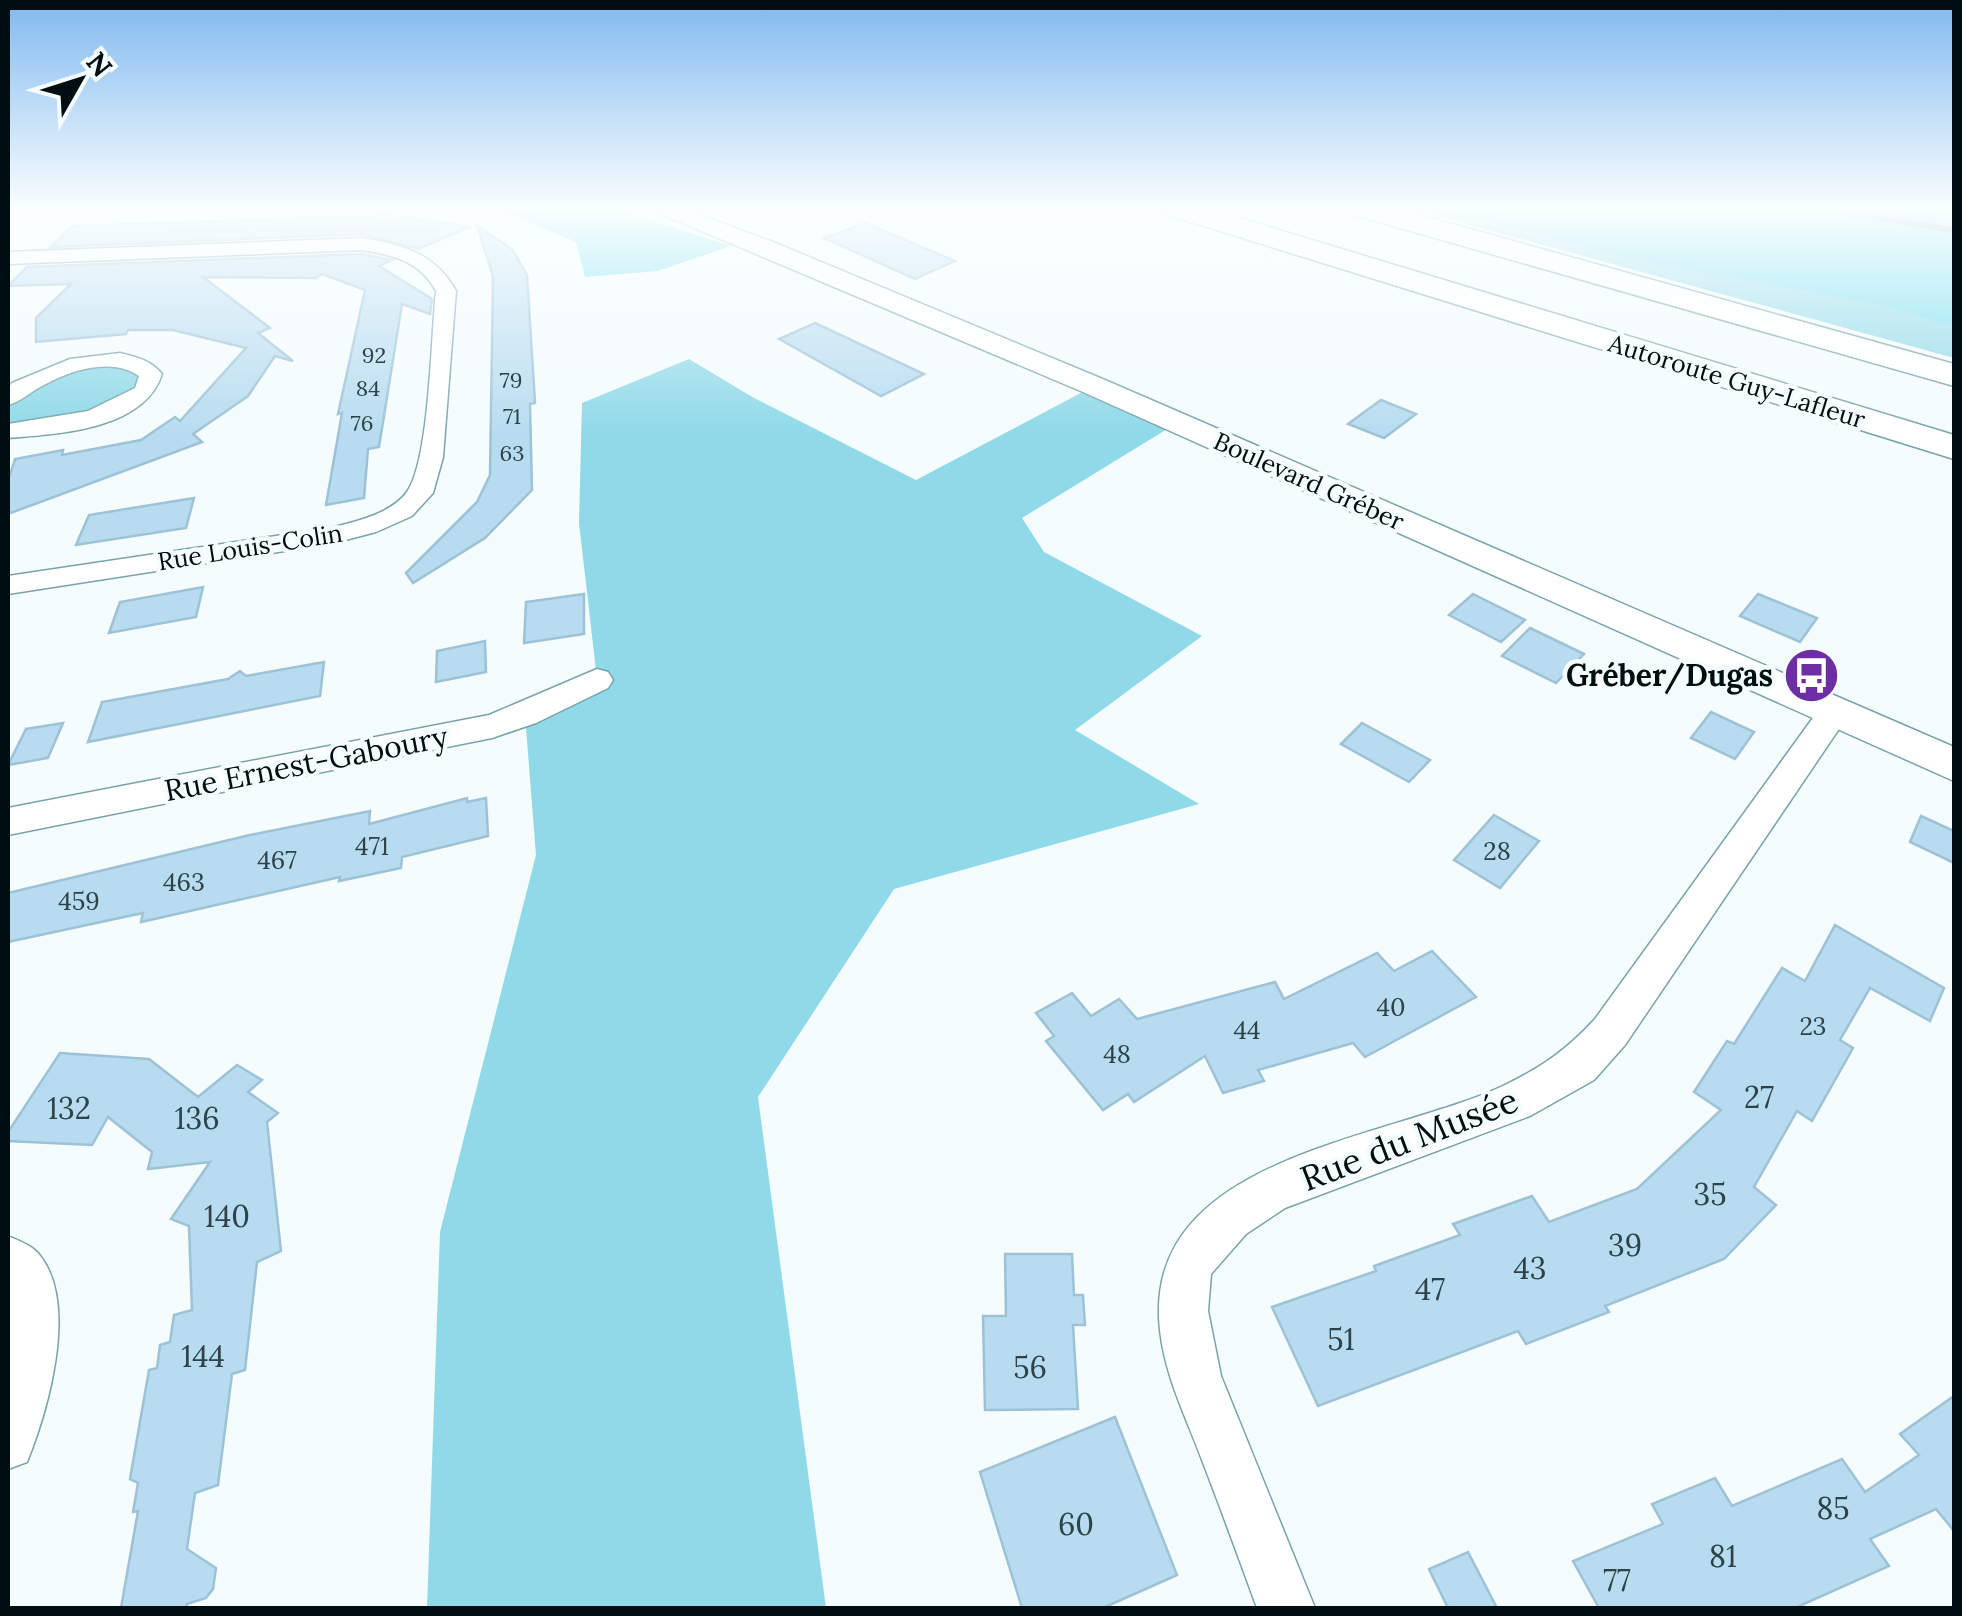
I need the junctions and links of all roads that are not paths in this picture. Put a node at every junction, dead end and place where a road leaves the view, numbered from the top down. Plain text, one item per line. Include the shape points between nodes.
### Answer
1 (443, 283) edge
2 (850, 283) edge
3 (1420, 283) edge
4 (1627, 283) edge
5 (1954, 376) edge
6 (8, 398) edge
7 (8, 431) edge
8 (1954, 447) edge
9 (8, 585) edge
10 (597, 680) dead end
11 (1834, 712) junction
12 (1954, 765) edge
13 (8, 822) edge
14 (8, 1260) edge
15 (8, 1443) edge
16 (1286, 1608) edge

1 - 9 street, Rue Louis-Colin via 429,477 408,506 330,536
2 - 11 street, Boulevard Gréber
3 - 8 highway, Autoroute Guy-Lafleur
4 - 5 highway
6 - 7 street via 48,373 88,363 122,361 151,374 145,391 104,415
10 - 13 street, Rue Ernest-Gaboury via 525,715 465,732
11 - 12 street, Boulevard Gréber
11 - 16 street, Rue du Musée via 1610,1032 1579,1066 1515,1102 1272,1190 1239,1207 1193,1262 1184,1287 1193,1370
14 - 15 street via 29,1282 36,1310

